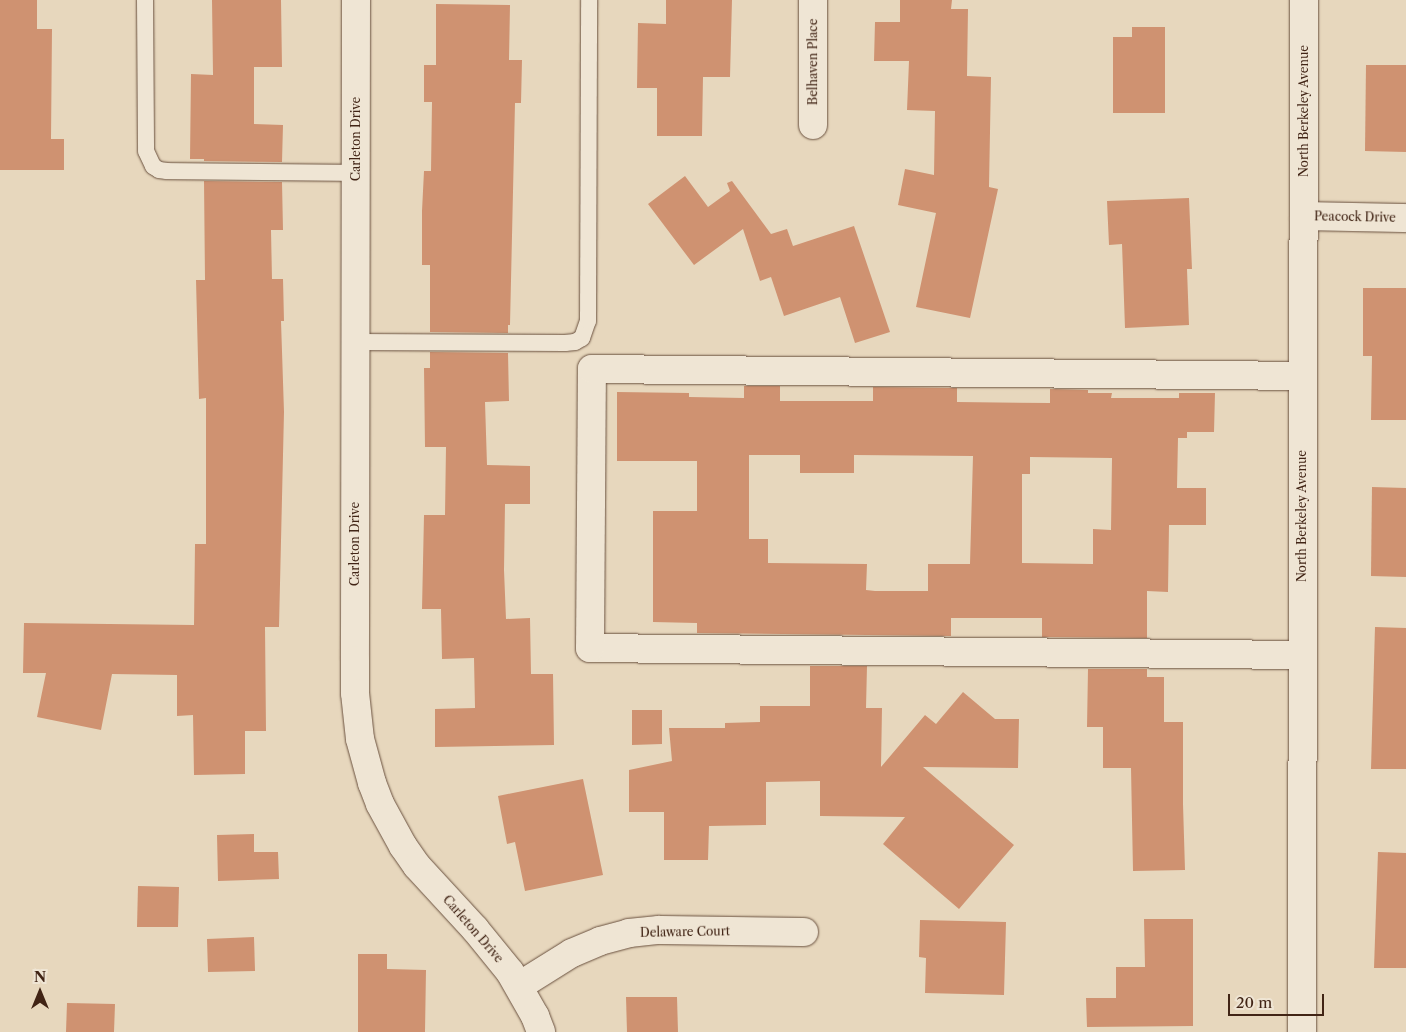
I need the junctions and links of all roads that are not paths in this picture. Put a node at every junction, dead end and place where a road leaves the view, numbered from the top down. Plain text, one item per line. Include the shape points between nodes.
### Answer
1 (145, 0) edge
2 (356, 0) edge
3 (589, 0) edge
4 (813, 0) edge
5 (1304, 0) edge
6 (813, 125) dead end
7 (356, 173) junction
8 (1304, 216) junction
9 (1406, 218) edge
10 (355, 342) junction
11 (1303, 376) junction
12 (1302, 655) junction
13 (804, 932) dead end
14 (519, 986) junction
15 (541, 1032) edge
16 (1302, 1032) edge

1 - 7 lane via 146,151 153,166 167,171
2 - 7 street, Carleton Drive
3 - 10 lane via 588,322 582,338 565,343
4 - 6 street, Belhaven Place
5 - 8 street, North Berkeley Avenue
7 - 10 street, Carleton Drive
8 - 9 street, Peacock Drive
8 - 11 street, North Berkeley Avenue
10 - 14 street, Carleton Drive via 355,693 360,739 380,804 408,852 491,947
11 - 12 street, North Berkeley Avenue
11 - 12 street via 592,369 590,638 590,648
12 - 16 street, North Berkeley Avenue
13 - 14 street, Delaware Court via 658,930 629,933 572,953
14 - 15 street, Carleton Drive

